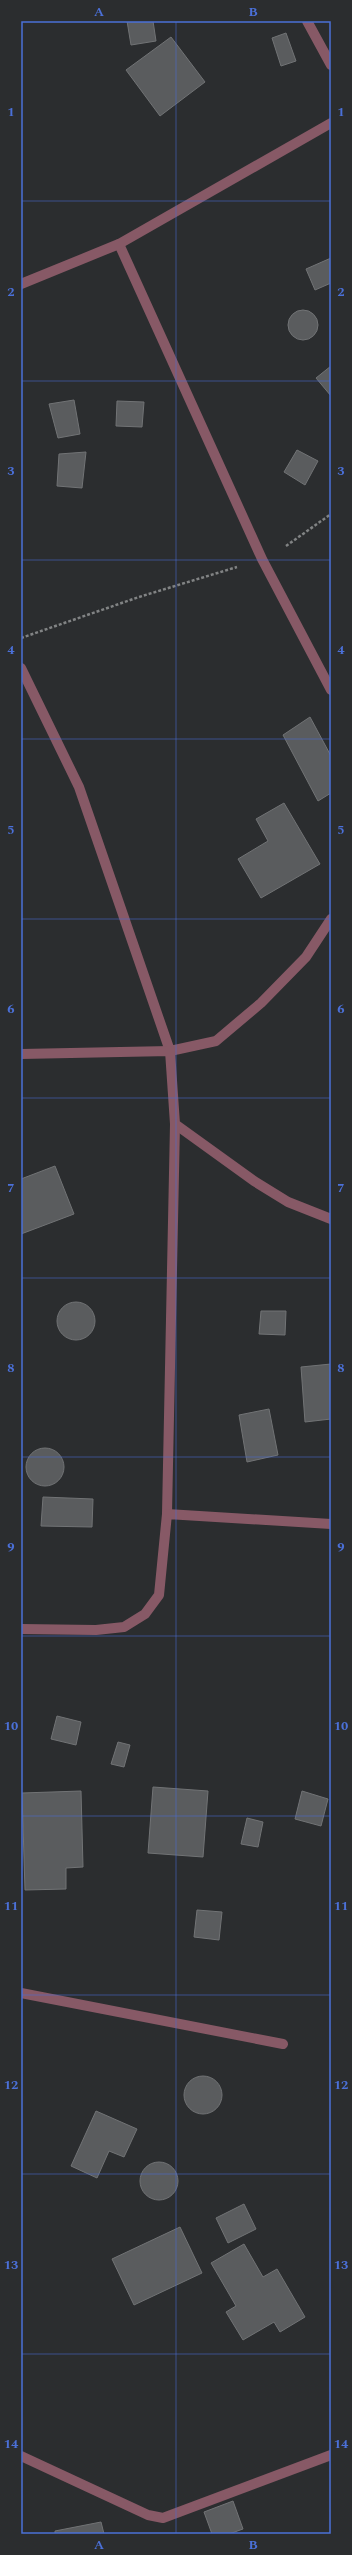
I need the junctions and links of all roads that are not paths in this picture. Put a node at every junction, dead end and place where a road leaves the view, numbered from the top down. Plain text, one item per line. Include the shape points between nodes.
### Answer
1 (307, 21) edge
2 (331, 66) edge
3 (331, 123) edge
4 (118, 244) junction
5 (21, 284) edge
6 (22, 670) edge
7 (331, 690) edge
8 (331, 919) edge
9 (170, 1051) junction
10 (21, 1054) edge
11 (175, 1124) junction
12 (331, 1219) edge
13 (167, 1514) junction
14 (331, 1524) edge
15 (21, 1629) edge
16 (21, 1993) edge
17 (283, 2044) dead end
18 (331, 2454) edge
19 (21, 2456) edge

1 - 2 street
3 - 4 street
4 - 5 street
4 - 7 street via 262,559
6 - 9 street via 79,787
8 - 9 street via 306,957 261,1003 216,1042
9 - 10 street
9 - 11 street
11 - 12 street via 254,1181 288,1202
11 - 13 street
13 - 14 street
13 - 15 street via 159,1595 145,1614 124,1627 96,1630
16 - 17 street
18 - 19 street via 163,2518 148,2515

